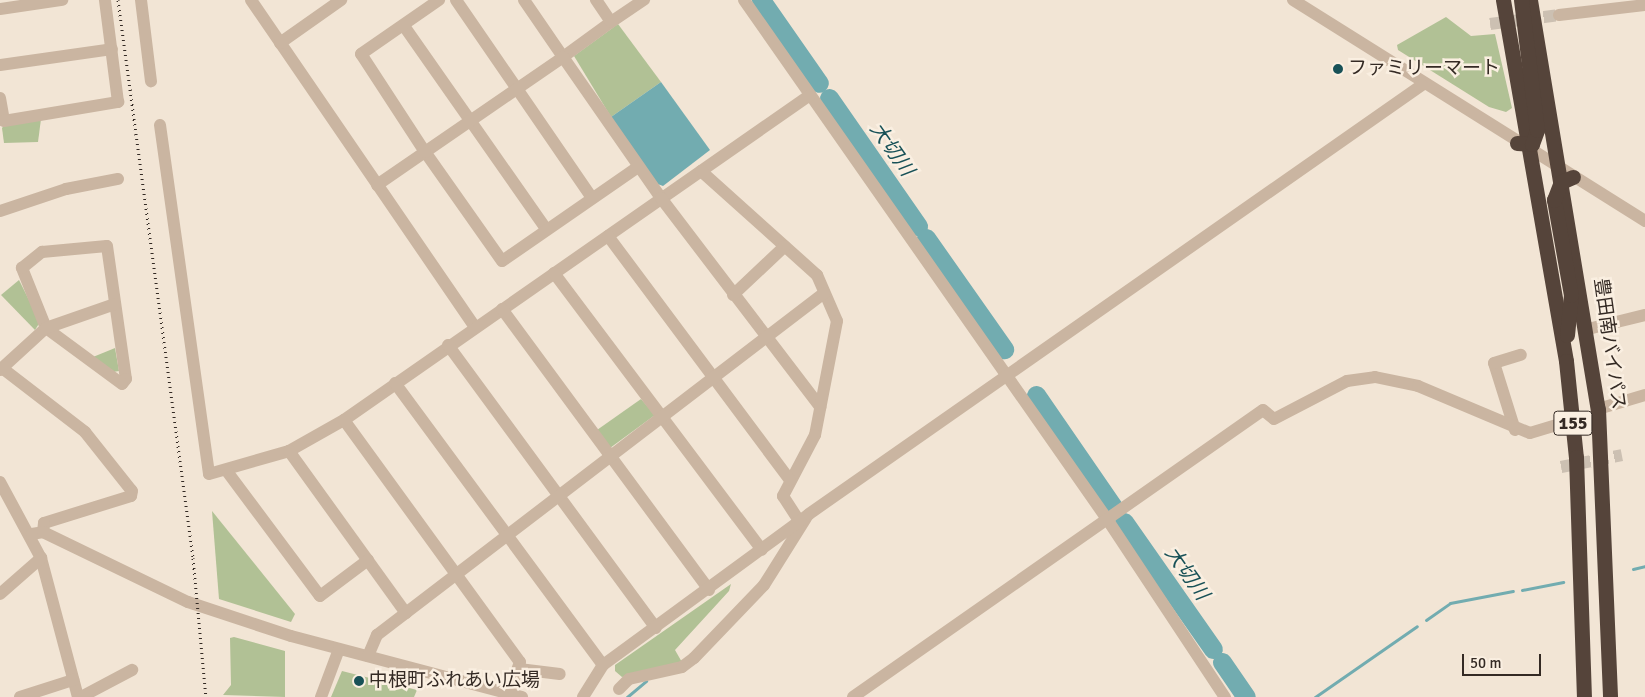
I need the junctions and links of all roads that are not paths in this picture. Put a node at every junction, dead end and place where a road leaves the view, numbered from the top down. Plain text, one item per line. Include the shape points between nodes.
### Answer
1 (62, 0) edge
2 (105, 0) edge
3 (141, 0) edge
4 (251, 0) edge
5 (341, 0) edge
6 (440, 0) edge
7 (456, 0) edge
8 (524, 0) edge
9 (596, 0) edge
10 (644, 0) edge
11 (744, 0) edge
12 (1293, 0) edge
13 (1504, 0) edge
14 (1521, 0) edge
15 (1530, 0) edge
16 (1645, 6) edge
17 (0, 10) edge
18 (1559, 15) tunnel mouth
19 (611, 22) junction
20 (404, 26) junction
21 (280, 43) junction
22 (112, 48) junction
23 (563, 57) junction
24 (0, 65) edge
25 (151, 81) dead end
26 (1422, 85) junction
27 (517, 88) junction
28 (810, 95) junction
29 (0, 98) edge
30 (472, 120) junction
31 (160, 125) dead end
32 (1526, 147) junction
33 (425, 152) junction
34 (638, 167) junction
35 (701, 172) junction
36 (1566, 176) junction
37 (118, 179) dead end
38 (377, 185) junction
39 (592, 198) junction
40 (660, 198) junction
41 (0, 211) edge
42 (1645, 221) edge
43 (546, 229) junction
44 (608, 236) junction
45 (785, 246) junction
46 (554, 273) junction
47 (824, 293) junction
48 (733, 295) junction
49 (115, 304) junction
50 (502, 309) junction
51 (1645, 315) edge
52 (475, 327) junction
53 (46, 328) junction
54 (1588, 329) junction
55 (765, 337) junction
56 (448, 345) junction
57 (1521, 355) dead end
58 (1566, 362) junction
59 (1, 369) edge
60 (1006, 375) junction
61 (714, 378) junction
62 (395, 383) junction
63 (1645, 396) edge
64 (820, 407) junction
65 (1598, 409) junction
66 (662, 418) junction
67 (344, 420) junction
68 (1572, 420) junction
69 (1515, 430) junction
70 (289, 451) junction
71 (611, 457) junction
72 (226, 470) junction
73 (790, 480) junction
74 (2, 489) edge
75 (559, 498) junction
76 (804, 517) junction
77 (1107, 519) junction
78 (37, 533) junction
79 (508, 536) junction
80 (762, 550) junction
81 (42, 558) junction
82 (368, 560) junction
83 (458, 575) junction
84 (709, 590) junction
85 (0, 594) edge
86 (406, 613) junction
87 (656, 628) junction
88 (339, 649) junction
89 (368, 656) junction
90 (603, 665) junction
91 (519, 669) junction
92 (132, 670) dead end
93 (560, 674) dead end
94 (73, 680) junction
95 (619, 689) dead end
96 (508, 695) edge
97 (20, 697) edge
98 (79, 697) edge
99 (321, 697) edge
100 (522, 697) edge
101 (583, 697) edge
102 (853, 697) edge
103 (1225, 697) edge
104 (1584, 697) edge
105 (1610, 697) edge

1 - 17 street
2 - 22 street
3 - 25 street
4 - 21 street
5 - 21 street
6 - 20 street
7 - 27 street
8 - 23 street
9 - 19 street
10 - 19 street
11 - 28 street
12 - 26 street
13 - 32 highway, 155
14 - 32 highway via 1521,30 1537,125
15 - 36 highway, 豊田南バイパス / 155
16 - 18 street
19 - 23 street
20 - 30 street
20 - 33 street via 361,54 361,60
21 - 38 street
22 - 24 street
22 - 29 street via 118,102 4,121
23 - 27 street
23 - 34 street
26 - 32 street
26 - 60 street
27 - 30 street
27 - 39 street
28 - 35 street
28 - 60 street
30 - 33 street
30 - 43 street
31 - 72 street via 209,474
32 - 36 street
32 - 58 highway, 155
33 - 38 street
33 - 43 street via 502,261
34 - 39 street
34 - 40 street
35 - 40 street
35 - 45 street
36 - 42 street
36 - 54 highway, 豊田南バイパス / 155
36 - 58 highway via 1554,200 1571,295
37 - 41 street via 66,189
38 - 52 street
39 - 43 street
40 - 44 street
40 - 48 street
44 - 46 street
44 - 61 street
45 - 47 street via 817,275
45 - 48 street
46 - 50 street
46 - 66 street
47 - 55 street
47 - 64 street via 837,321
48 - 55 street
49 - 53 street
49 - 53 street via 126,379 122,384
49 - 53 street via 107,246 42,252 22,268
50 - 52 street
50 - 71 street
51 - 54 street
52 - 56 street
53 - 59 street
54 - 65 highway, 豊田南バイパス / 155
55 - 61 street
55 - 64 street
56 - 62 street
56 - 75 street
57 - 69 street via 1494,363
58 - 68 highway, 155
59 - 78 street via 85,432 132,491 130,496 44,523
60 - 76 street
60 - 77 street
61 - 66 street
61 - 73 street
62 - 67 street
62 - 79 street
63 - 65 street
64 - 73 street via 815,435
65 - 105 highway, 豊田南バイパス / 155
66 - 71 street
66 - 80 street
67 - 70 street
67 - 83 street
68 - 69 street via 1530,433
68 - 104 highway, 155
69 - 77 street via 1418,386 1359,377 1274,419 1263,410
70 - 72 street
70 - 82 street
71 - 75 street
71 - 84 street
72 - 82 street via 320,596
73 - 76 street via 783,496
74 - 78 street
75 - 79 street
75 - 87 street
76 - 80 street
76 - 95 street via 794,543 764,585 694,658 682,667 629,679
77 - 102 street
77 - 103 street
78 - 81 street
78 - 88 street via 164,594
79 - 83 street
79 - 90 street
80 - 84 street
81 - 85 street
81 - 94 street
82 - 86 street
83 - 86 street
83 - 91 street via 520,662
84 - 87 street
86 - 89 street via 377,635
87 - 90 street
88 - 89 street
88 - 99 street
89 - 96 street
90 - 101 street
91 - 93 street
91 - 96 street
92 - 98 street
94 - 97 street
94 - 98 street
96 - 100 street

